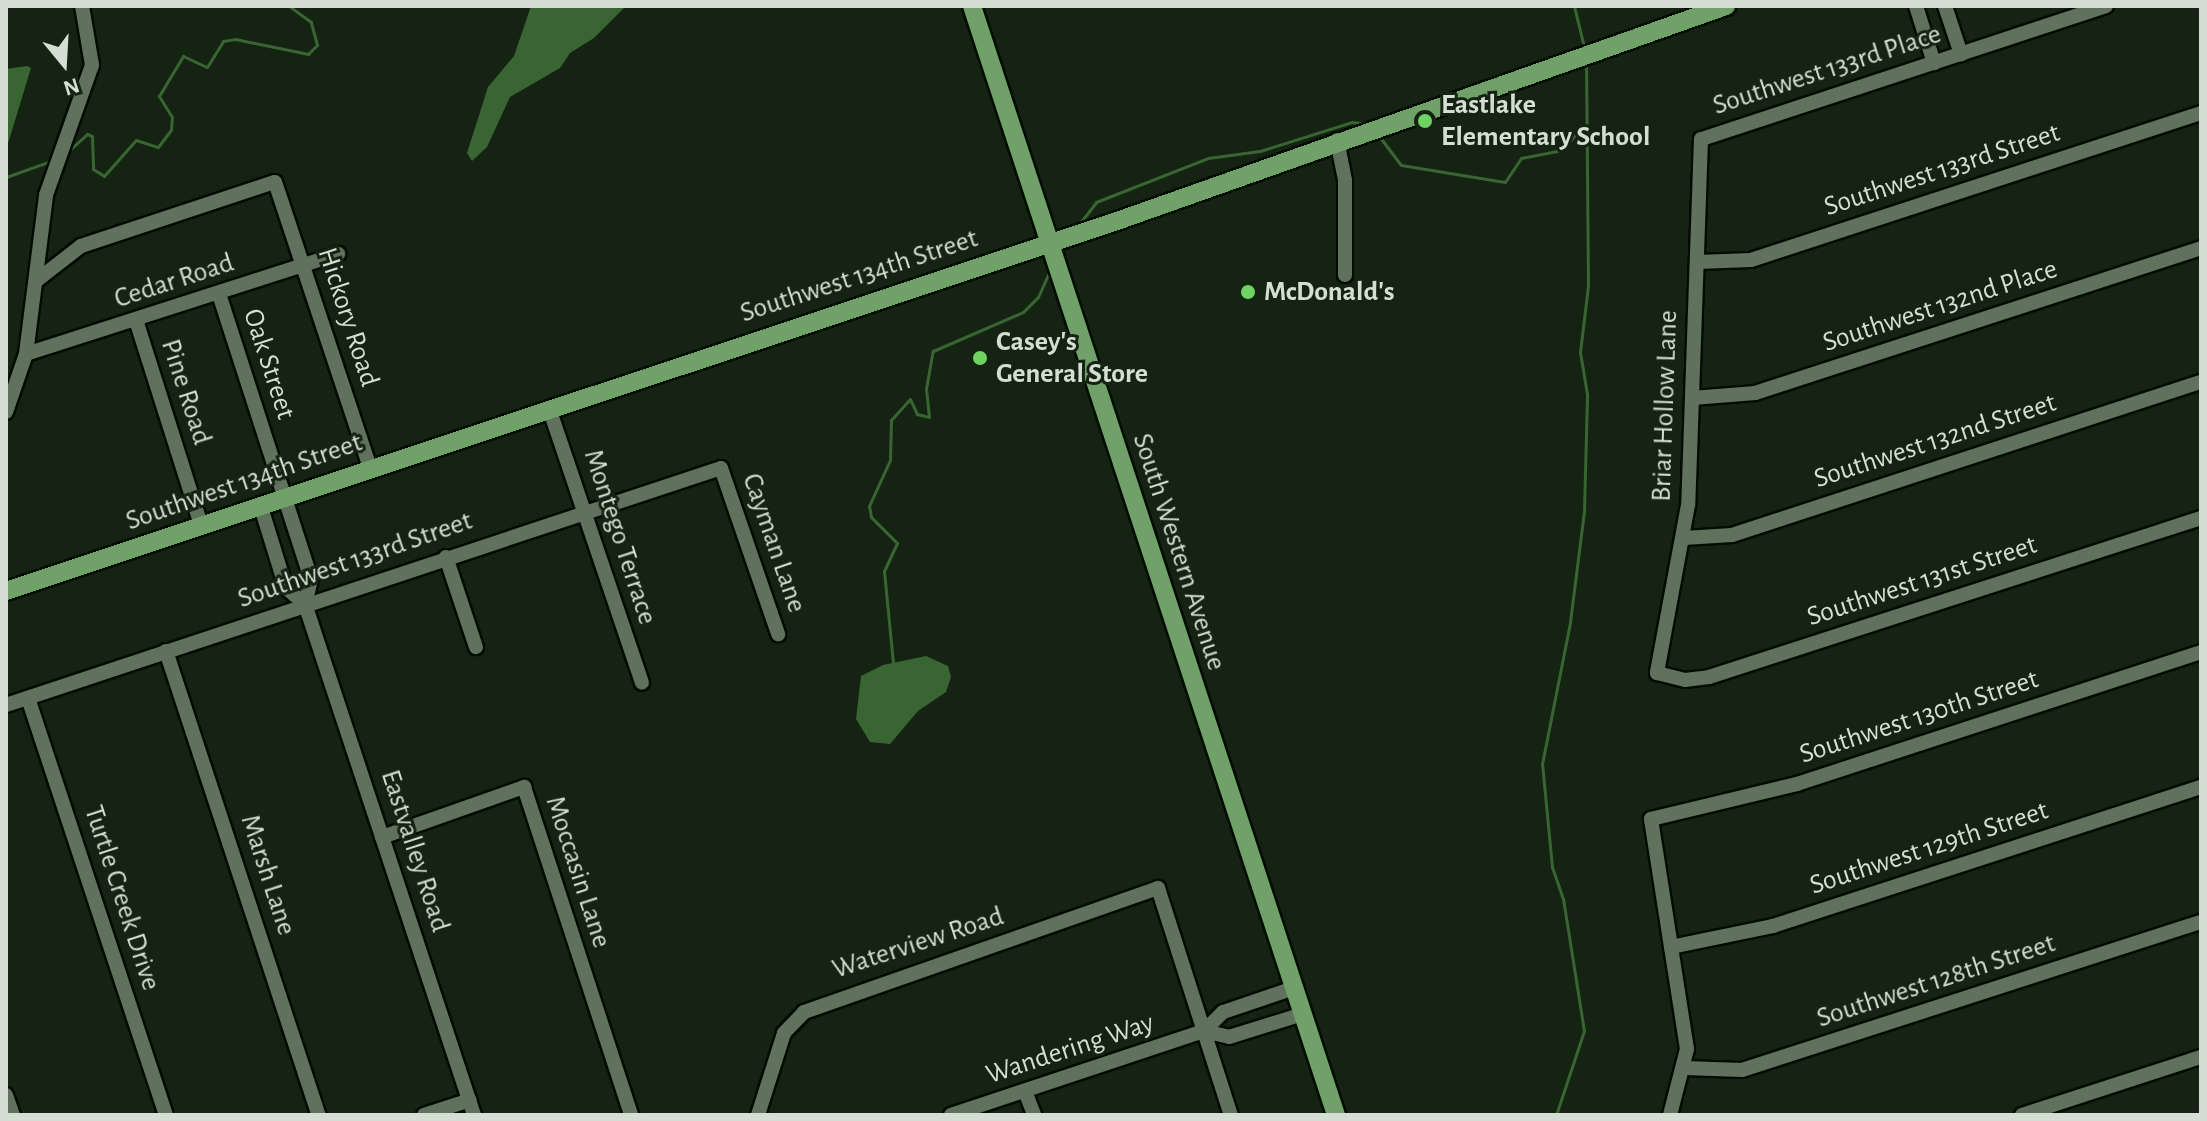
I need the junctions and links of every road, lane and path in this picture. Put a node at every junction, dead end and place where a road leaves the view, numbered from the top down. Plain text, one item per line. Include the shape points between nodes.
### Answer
1 (82, 6) edge
2 (972, 6) edge
3 (1726, 6) edge
4 (1916, 6) edge
5 (1945, 6) edge
6 (2106, 6) edge
7 (1961, 54) junction
8 (1934, 63) junction
9 (2201, 113) edge
10 (1701, 139) joint
11 (1337, 140) junction
12 (1047, 244) junction
13 (2201, 248) edge
14 (338, 254) dead end
15 (1697, 262) junction
16 (304, 265) junction
17 (1345, 275) dead end
18 (36, 281) junction
19 (219, 294) junction
20 (136, 320) junction
21 (26, 354) junction
22 (2201, 382) edge
23 (1693, 398) junction
24 (549, 408) junction
25 (6, 412) edge
26 (370, 468) junction
27 (721, 468) joint
28 (284, 496) junction
29 (260, 504) junction
30 (585, 511) junction
31 (2201, 518) edge
32 (201, 525) junction
33 (1684, 538) junction
34 (446, 557) junction
35 (6, 591) edge
36 (305, 604) junction
37 (778, 634) dead end
38 (476, 647) dead end
39 (166, 651) junction
40 (2201, 652) edge
41 (1657, 673) joint
42 (642, 683) dead end
43 (28, 698) junction
44 (6, 705) edge
45 (2201, 787) edge
46 (382, 837) junction
47 (2201, 922) edge
48 (1671, 947) junction
49 (1294, 988) junction
50 (1303, 1014) junction
51 (1204, 1031) junction
52 (2201, 1057) edge
53 (1685, 1068) junction
54 (1025, 1091) junction
55 (6, 1095) edge
56 (472, 1108) edge
57 (13, 1115) edge
58 (166, 1115) edge
59 (319, 1115) edge
60 (424, 1115) edge
61 (631, 1115) edge
62 (758, 1115) edge
63 (951, 1115) edge
64 (1034, 1115) edge
65 (1231, 1115) edge
66 (1336, 1115) edge
67 (1670, 1115) edge
68 (2022, 1115) edge

1 - 18 street via 92,65 46,195
2 - 12 main road, South Western Avenue
3 - 11 main road, Southwest 134th Street
4 - 8 street
5 - 7 street
6 - 7 street, Southwest 133rd Place
7 - 8 street, Southwest 133rd Place
8 - 10 street, Southwest 133rd Place
9 - 15 street, Southwest 133rd Street via 1751,260
10 - 15 street, Briar Hollow Lane
11 - 12 main road, Southwest 134th Street
11 - 17 street via 1345,180
12 - 24 main road, Southwest 134th Street
12 - 49 main road, South Western Avenue
13 - 23 street, Southwest 132nd Place via 1755,393
14 - 16 street, Cedar Road
15 - 23 street, Briar Hollow Lane
16 - 18 street, Hickory Road via 275,182 81,246
16 - 19 street, Cedar Road
16 - 26 street, Hickory Road
18 - 21 street
19 - 20 street, Cedar Road
19 - 28 street, Oak Street
20 - 21 street, Cedar Road
20 - 32 street, Pine Road
21 - 25 street
22 - 33 street, Southwest 132nd Street via 1732,535
23 - 33 street, Briar Hollow Lane
24 - 26 main road, Southwest 134th Street
24 - 30 street, Montego Terrace
26 - 28 main road, Southwest 134th Street
27 - 30 street, Southwest 133rd Street
27 - 37 street, Cayman Lane
28 - 29 main road, Southwest 134th Street
28 - 36 street, Eastvalley Road via 311,579
29 - 32 main road, Southwest 134th Street
29 - 36 street, Eastvalley Road via 286,588
30 - 34 street, Southwest 133rd Street
30 - 42 street, Montego Terrace
31 - 41 street, Southwest 131st Street via 1709,677 1685,680
32 - 35 main road, Southwest 134th Street
33 - 41 street, Briar Hollow Lane
34 - 36 street, Southwest 133rd Street
34 - 38 street
36 - 39 street, Southwest 133rd Street
36 - 46 street, Eastvalley Road
39 - 43 street, Southwest 133rd Street
39 - 59 street, Marsh Lane
40 - 48 street, Southwest 130th Street via 1797,784 1651,819
43 - 44 street, Southwest 133rd Street
43 - 58 street, Turtle Creek Drive
45 - 48 street, Southwest 129th Street via 1773,926
46 - 56 street, Eastvalley Road
46 - 61 street, Moccasin Lane via 524,787
47 - 53 street, Southwest 128th Street via 1742,1070
48 - 53 street via 1686,1036
49 - 50 main road, South Western Avenue
49 - 51 street, Wandering Way via 1223,1012
50 - 51 street, Wandering Way via 1229,1037
50 - 66 main road, South Western Avenue
51 - 54 street, Wandering Way
51 - 62 street, Waterview Road via 1158,888 804,1012 784,1033
51 - 65 street
52 - 68 street
53 - 67 street
54 - 63 street, Wandering Way
54 - 64 street
55 - 57 street
56 - 60 street

